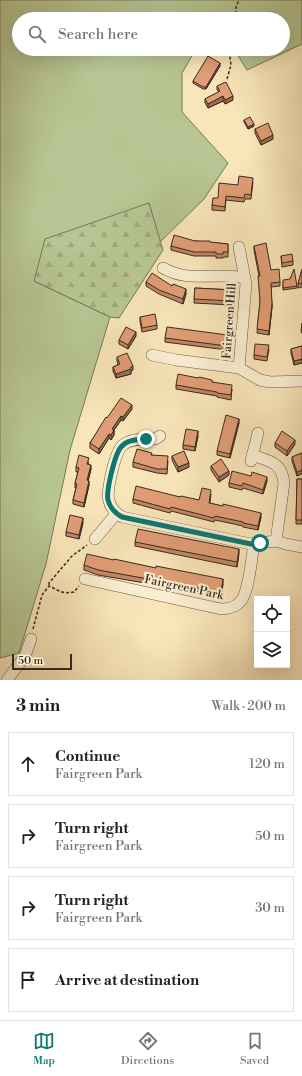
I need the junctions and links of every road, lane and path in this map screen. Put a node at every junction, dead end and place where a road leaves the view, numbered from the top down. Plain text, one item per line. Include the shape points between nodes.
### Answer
1 (239, 0) edge
2 (236, 12) edge
3 (230, 56) edge
4 (227, 79) dead end
5 (239, 247) dead end
6 (163, 268) dead end
7 (245, 277) junction
8 (152, 355) dead end
9 (238, 368) junction
10 (302, 381) edge
11 (258, 433) dead end
12 (160, 436) dead end
13 (116, 514) junction
14 (95, 539) joint
15 (276, 541) junction
16 (254, 543) junction
17 (302, 547) edge
18 (85, 579) joint
19 (49, 586) junction
20 (31, 639) joint
21 (7, 680) edge

1 - 2 path
3 - 4 path via 231,65
5 - 7 street, Fairgreen Hill
6 - 7 street, Fairgreen Hill via 192,277
7 - 9 street, Fairgreen Hill
8 - 9 street, Fairgreen Hill
9 - 10 street, Fairgreen Hill via 260,380
11 - 15 street via 251,459 276,464 284,476
12 - 13 street via 156,440 129,441 118,451 108,495 111,508
13 - 14 street
13 - 16 street
14 - 19 path via 72,556
15 - 16 street
15 - 17 street
16 - 18 street, Fairgreen Park via 243,597 240,602 228,609
18 - 19 path via 74,592 60,592
19 - 20 path via 42,595
20 - 21 street via 25,656

